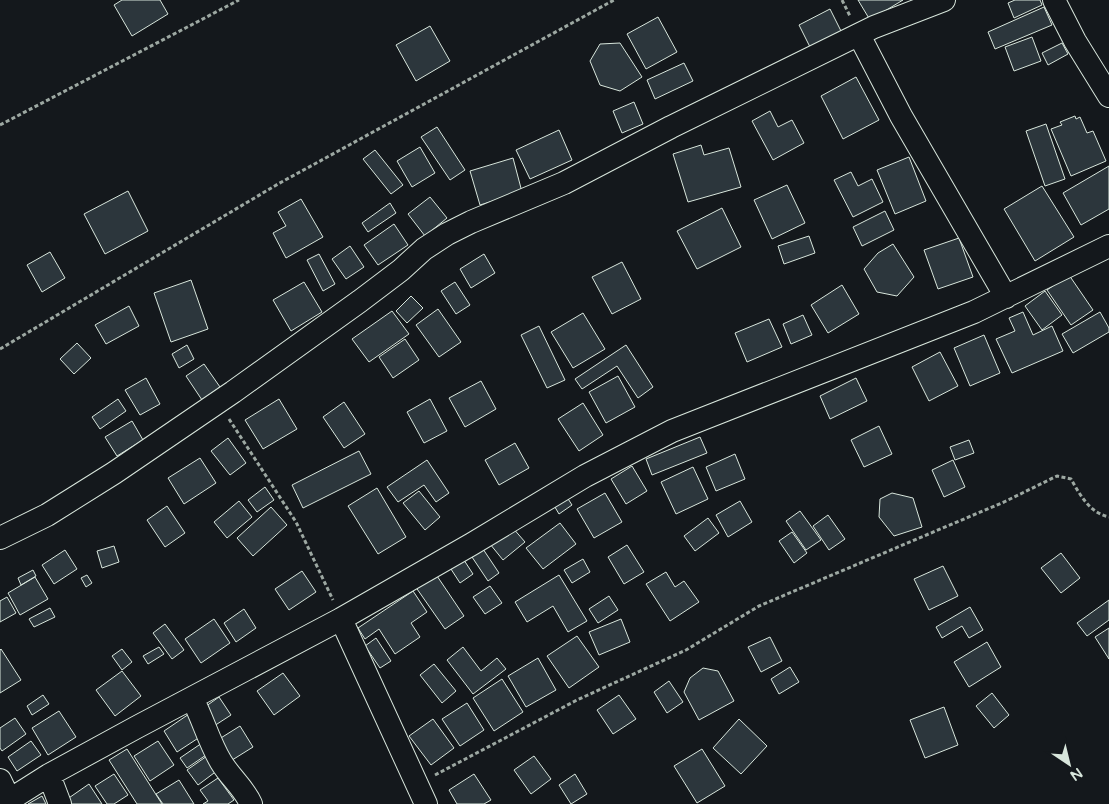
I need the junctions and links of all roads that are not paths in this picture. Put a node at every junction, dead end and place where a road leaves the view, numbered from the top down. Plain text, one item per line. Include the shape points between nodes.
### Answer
1 (944, 0) edge
2 (1054, 0) edge
3 (859, 35) junction
4 (1109, 96) edge
5 (1109, 246) edge
6 (1006, 297) junction
7 (0, 538) edge
8 (341, 618) junction
9 (192, 698) junction
10 (49, 775) junction
11 (0, 780) edge
12 (421, 795) edge
13 (6, 802) edge
14 (60, 804) edge
15 (251, 804) edge

1 - 3 street
2 - 4 street
3 - 6 street via 901,116
3 - 7 street via 564,183 447,234 360,301 114,473 47,515
5 - 6 street
6 - 8 street via 672,431 585,476
8 - 9 street
8 - 12 street
9 - 10 street
9 - 15 street via 219,760
10 - 13 street
10 - 14 street
11 - 13 street

